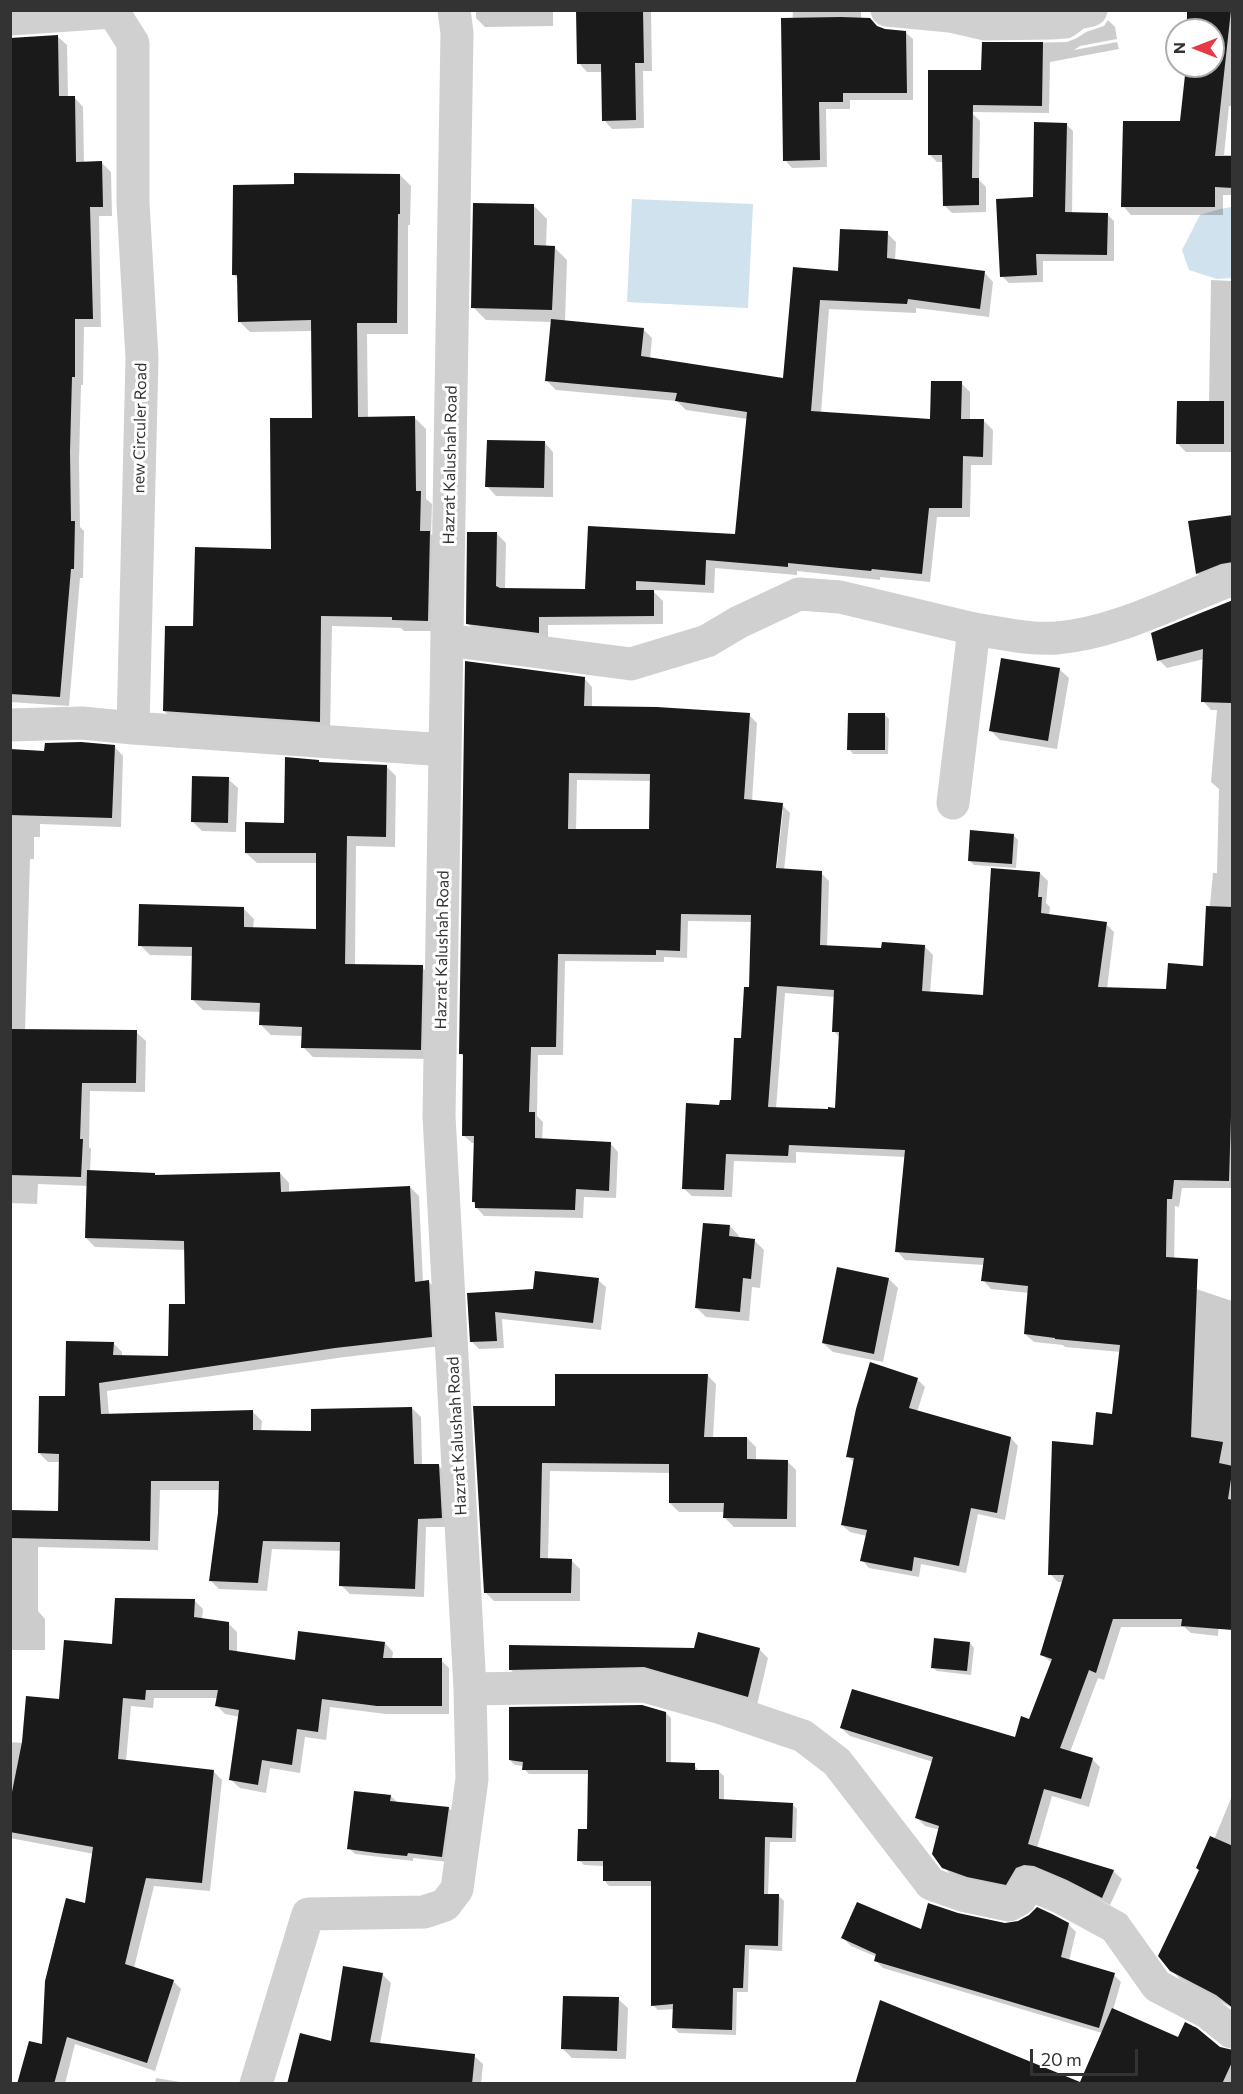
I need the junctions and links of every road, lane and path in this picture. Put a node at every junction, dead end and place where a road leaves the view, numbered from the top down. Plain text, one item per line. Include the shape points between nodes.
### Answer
1 (454, 10) edge
2 (887, 10) edge
3 (1091, 10) edge
4 (112, 11) edge
5 (950, 13) edge
6 (10, 19) edge
7 (1233, 581) edge
8 (974, 629) junction
9 (447, 640) junction
10 (10, 724) edge
11 (134, 728) junction
12 (445, 750) junction
13 (953, 803) dead end
14 (470, 1689) junction
15 (1233, 2032) edge
16 (256, 2084) edge

1 - 9 street, Hazrat Kalushah Road via 457,33
2 - 5 street
3 - 5 street via 1065,22 1052,23 985,24
4 - 6 street
4 - 11 street, new Circuler Road via 133,43 134,203 142,358
7 - 8 street via 1107,630 1056,638
8 - 9 street via 840,597 799,594 706,641 631,664
8 - 13 street
9 - 12 street, Hazrat Kalushah Road
10 - 11 street via 82,723
11 - 12 street
12 - 14 street, Hazrat Kalushah Road via 439,1116
14 - 15 street via 644,1686 803,1736 837,1762 931,1884 1009,1905 1020,1899 1027,1883 1060,1897 1115,1927 1157,1986 1207,2012
14 - 16 street, Hazrat Kalushah Road via 472,1779 457,1889 445,1905 424,1912 309,1914

